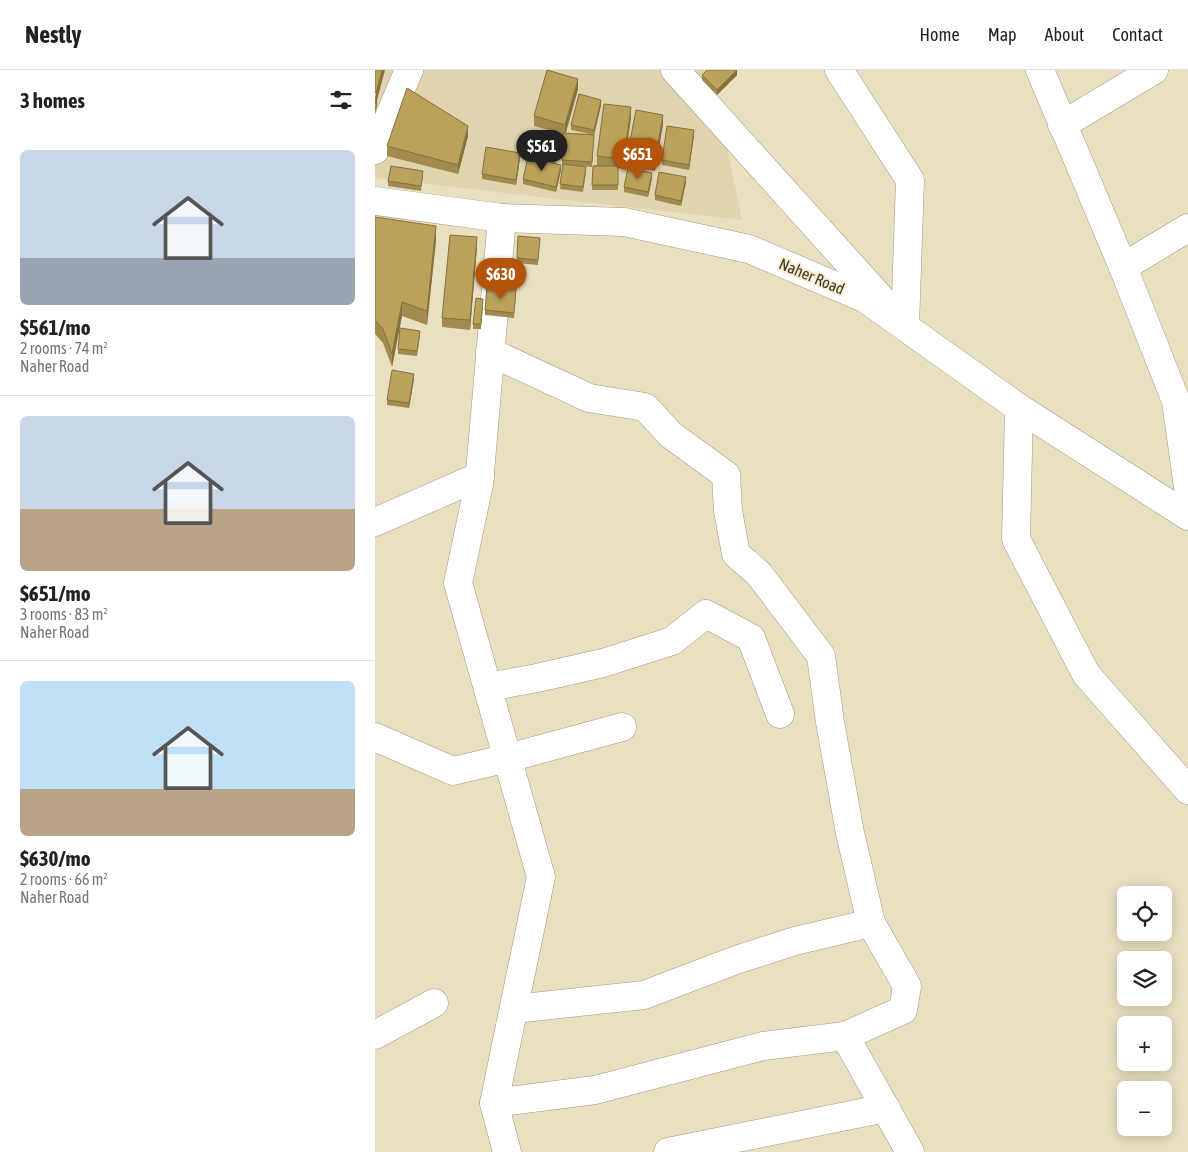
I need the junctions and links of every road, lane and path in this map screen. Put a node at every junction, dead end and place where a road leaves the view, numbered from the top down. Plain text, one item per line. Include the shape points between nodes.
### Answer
1 (409, 70) edge
2 (675, 70) edge
3 (839, 70) edge
4 (1040, 70) edge
5 (1154, 70) edge
6 (1062, 125) junction
7 (375, 150) edge
8 (375, 201) edge
9 (502, 218) junction
10 (1188, 228) edge
11 (1123, 268) junction
12 (905, 326) junction
13 (491, 352) junction
14 (1019, 408) junction
15 (480, 476) junction
16 (1188, 487) edge
17 (1188, 516) edge
18 (375, 522) edge
19 (488, 687) junction
20 (781, 714) dead end
21 (622, 726) dead end
22 (375, 737) edge
23 (508, 758) junction
24 (1188, 790) edge
25 (871, 923) junction
26 (434, 1003) dead end
27 (514, 1009) junction
28 (375, 1035) edge
29 (845, 1036) junction
30 (494, 1103) junction
31 (886, 1108) junction
32 (507, 1152) edge
33 (667, 1152) edge
34 (910, 1152) edge

1 - 7 street
2 - 12 street
3 - 12 street via 910,180
4 - 6 street
5 - 6 street
6 - 11 street
8 - 9 street, Naher Road
9 - 12 street, Naher Road via 624,222 749,250 866,299
9 - 13 street
10 - 11 street
11 - 16 street via 1176,401
12 - 14 street, Naher Road
13 - 15 street
13 - 25 street via 589,398 645,406 671,435 726,475 728,512 736,554 759,574 821,656 848,824
14 - 17 street, Naher Road
14 - 24 street via 1017,539 1086,674
15 - 18 street
15 - 19 street via 458,583
19 - 20 street via 603,662 672,641 706,614 751,638
19 - 23 street
21 - 23 street
22 - 23 street via 453,771
23 - 27 street via 541,876
25 - 27 street via 795,941 644,995
25 - 29 street via 907,986 903,1010
26 - 28 street
27 - 30 street
29 - 30 street via 763,1046 595,1090
29 - 31 street
30 - 32 street
31 - 33 street
31 - 34 street

